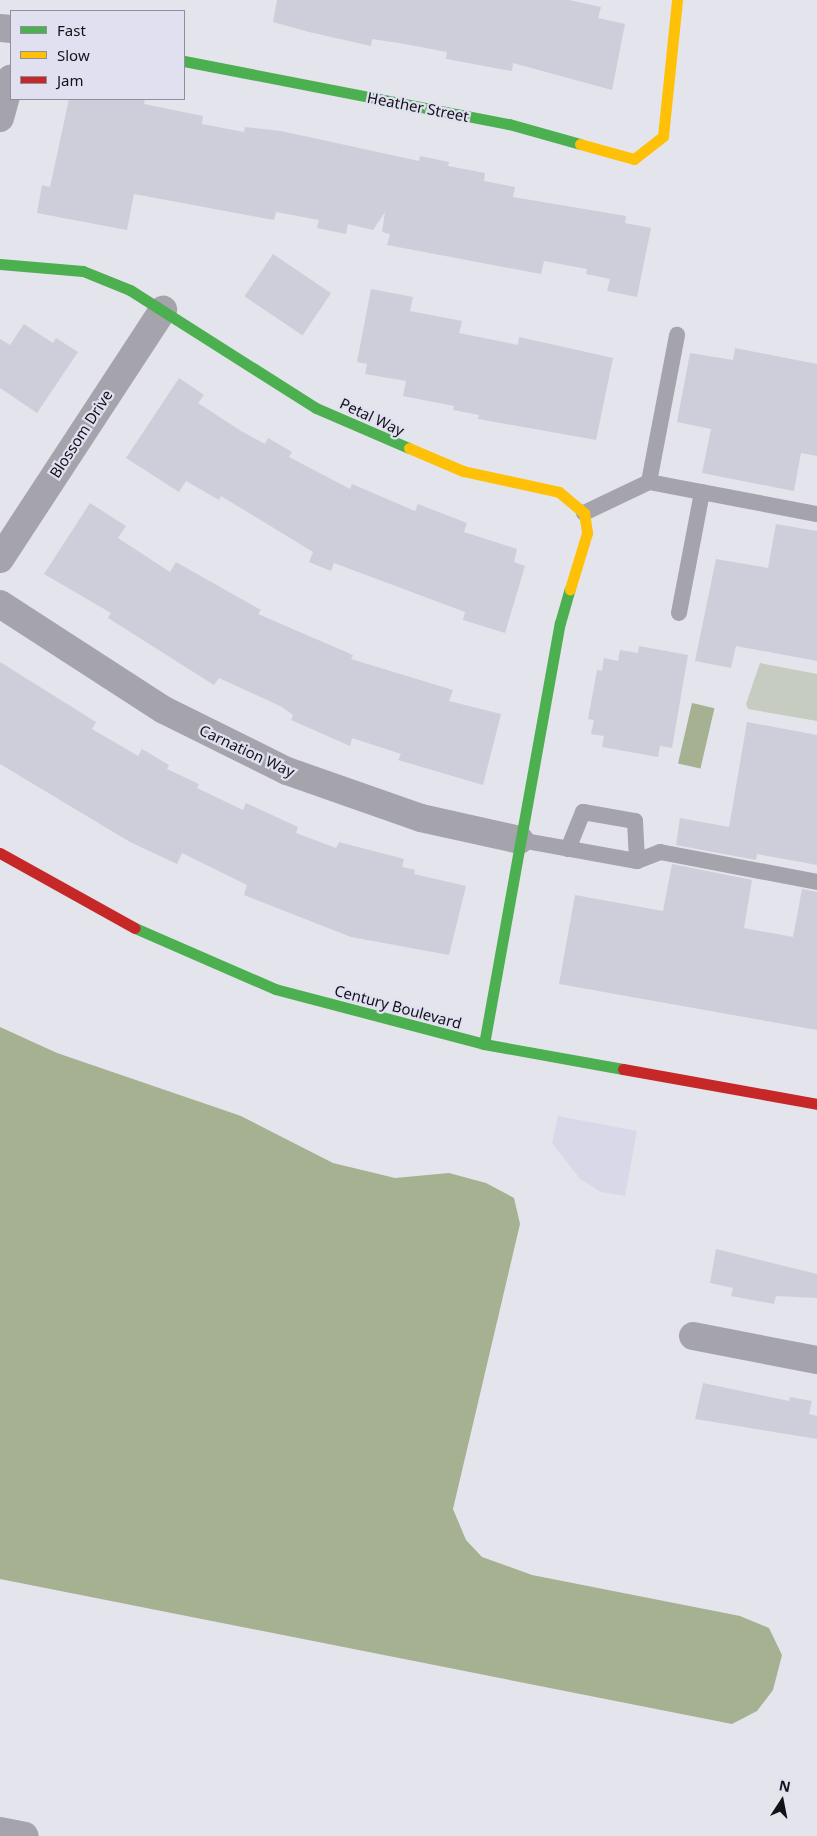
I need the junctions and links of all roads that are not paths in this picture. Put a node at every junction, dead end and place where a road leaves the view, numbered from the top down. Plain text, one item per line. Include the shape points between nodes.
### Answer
1 (677, 0) edge
2 (185, 61) edge
3 (10, 82) edge
4 (0, 118) edge
5 (0, 264) edge
6 (163, 310) junction
7 (677, 335) dead end
8 (649, 482) junction
9 (702, 492) junction
10 (584, 513) junction
11 (817, 514) edge
12 (0, 559) edge
13 (0, 604) edge
14 (679, 613) dead end
15 (520, 840) junction
16 (568, 849) junction
17 (0, 853) edge
18 (637, 861) junction
19 (817, 882) edge
20 (484, 1044) junction
21 (817, 1104) edge
22 (693, 1336) dead end
23 (817, 1360) edge
24 (0, 1831) edge
25 (25, 1836) edge

1 - 2 street, Heather Street via 663,136 649,151 634,159 612,156 509,124
3 - 4 street
5 - 6 street, Petal Way via 83,271
6 - 10 street, Petal Way via 325,412 463,471 559,492
6 - 12 street, Blossom Drive
7 - 8 lane
8 - 9 lane
8 - 10 lane
9 - 11 lane
9 - 14 lane
10 - 15 street via 587,533 560,623
13 - 15 street, Carnation Way via 164,710 287,772 422,818
15 - 16 lane
15 - 20 street
16 - 18 lane
16 - 18 lane via 583,812 635,821
17 - 20 street, Century Boulevard via 101,913 216,966 275,989 383,1021
18 - 19 lane via 660,852
20 - 21 street, Century Boulevard
22 - 23 street
24 - 25 street

